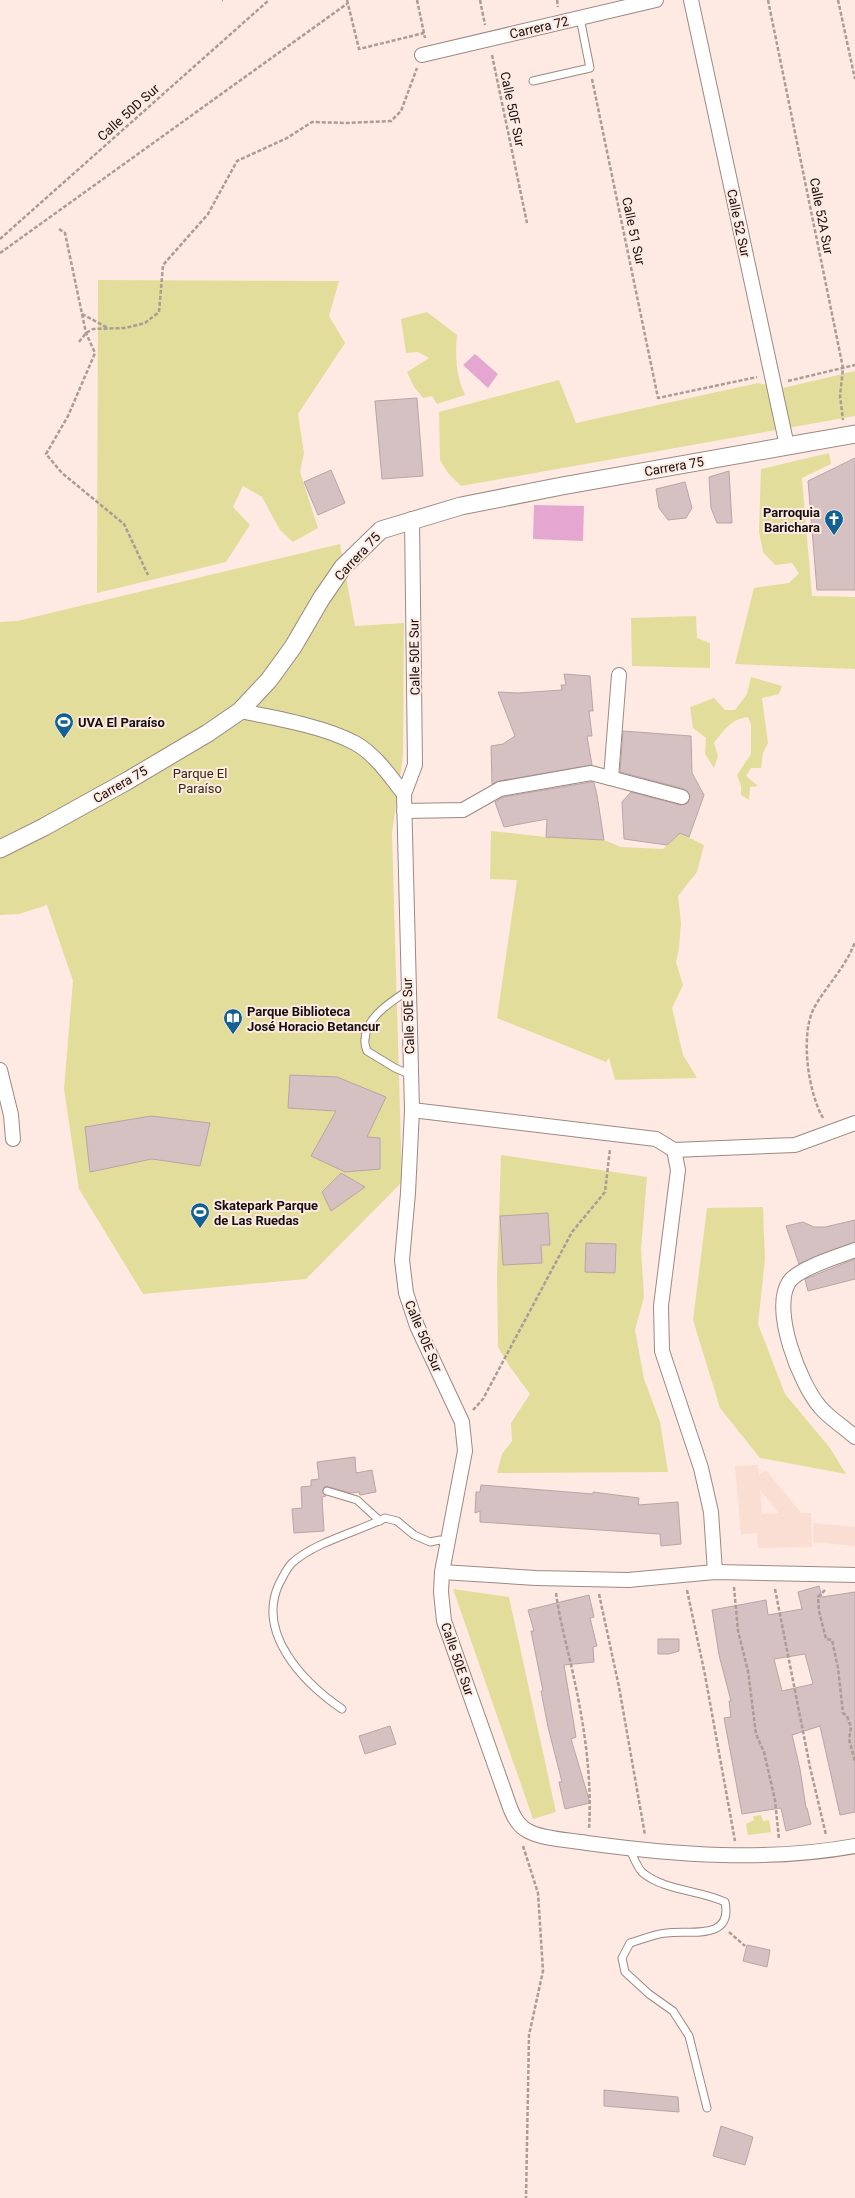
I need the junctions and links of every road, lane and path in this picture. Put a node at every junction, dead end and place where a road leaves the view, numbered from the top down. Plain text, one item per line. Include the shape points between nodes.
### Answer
1 (268, 0) edge
2 (417, 0) edge
3 (480, 0) edge
4 (656, 0) edge
5 (691, 0) edge
6 (768, 0) edge
7 (838, 0) edge
8 (348, 1) edge
9 (580, 18) junction
10 (424, 33) junction
11 (488, 39) junction
12 (424, 54) junction
13 (590, 68) junction
14 (855, 79) edge
15 (533, 81) dead end
16 (527, 223) dead end
17 (59, 229) dead end
18 (0, 239) edge
19 (0, 253) edge
20 (82, 314) junction
21 (109, 329) junction
22 (86, 333) junction
23 (79, 342) dead end
24 (855, 365) edge
25 (843, 368) junction
26 (772, 379) junction
27 (850, 435) edge
28 (787, 446) junction
29 (412, 519) junction
30 (148, 576) dead end
31 (619, 675) dead end
32 (240, 711) junction
33 (611, 778) junction
34 (404, 794) junction
35 (682, 797) dead end
36 (404, 811) junction
37 (0, 849) edge
38 (855, 942) edge
39 (407, 991) junction
40 (0, 1070) edge
41 (411, 1075) junction
42 (412, 1110) junction
43 (855, 1123) edge
44 (831, 1132) junction
45 (612, 1134) junction
46 (13, 1139) dead end
47 (674, 1150) junction
48 (855, 1250) edge
49 (462, 1422) junction
50 (855, 1437) edge
51 (327, 1491) dead end
52 (380, 1521) junction
53 (448, 1543) junction
54 (442, 1572) junction
55 (715, 1572) junction
56 (732, 1573) junction
57 (772, 1573) junction
58 (823, 1573) junction
59 (684, 1574) junction
60 (855, 1575) edge
61 (554, 1578) junction
62 (597, 1580) junction
63 (342, 1709) dead end
64 (855, 1762) edge
65 (515, 1819) junction
66 (589, 1843) junction
67 (855, 1846) edge
68 (629, 1848) junction
69 (648, 1851) junction
70 (827, 1851) junction
71 (738, 1854) junction
72 (784, 1854) junction
73 (722, 1925) junction
74 (745, 1946) dead end
75 (707, 2108) dead end
76 (526, 2198) edge

1 - 18 path, Calle 50D Sur
2 - 10 path
3 - 11 path, Calle 50F Sur
4 - 9 street, Carrera 72
5 - 26 street, Calle 52 Sur
6 - 25 path, Calle 52A Sur
7 - 14 path
8 - 10 path via 359,49
8 - 19 path
9 - 11 street, Carrera 72
9 - 13 lane
10 - 12 path
11 - 12 street, Carrera 72
11 - 16 path, Calle 50F Sur
12 - 21 path via 401,112 391,121 312,122 288,138 237,161 208,214 164,265 159,312 145,323
13 - 15 lane
13 - 26 path, Calle 51 Sur via 658,398
17 - 20 path via 65,233
20 - 21 path
20 - 22 path
21 - 22 path via 93,329
22 - 23 path
22 - 30 path via 95,353 68,416 46,454 62,473 124,524
24 - 25 path
25 - 26 path
25 - 27 path, Calle 52A Sur via 840,396
26 - 28 street, Calle 52 Sur
27 - 28 street, Carrera 75
28 - 29 street, Carrera 75 via 562,486 460,506
29 - 32 street, Carrera 75 via 380,530 343,567 293,647 269,680
29 - 34 street, Calle 50E Sur via 415,765
31 - 33 street
32 - 34 street via 321,731 355,743 380,764
32 - 37 street, Carrera 75 via 127,781
33 - 35 street
33 - 36 street via 591,773 500,789 464,810
34 - 36 street, Calle 50E Sur
36 - 39 street, Calle 50E Sur
38 - 44 path via 814,1008 806,1034 810,1080 819,1110
39 - 41 street, Calle 50E Sur
39 - 41 lane via 384,1006 370,1025 365,1039 367,1051
40 - 46 street via 11,1115
41 - 42 street, Calle 50E Sur
42 - 45 street
42 - 49 street, Calle 50E Sur via 402,1260 406,1293 417,1326
43 - 44 street
44 - 47 street via 795,1145
45 - 47 street via 656,1139
45 - 49 path via 605,1192 572,1232 483,1399
47 - 55 street via 678,1170 661,1306 662,1351 701,1468 711,1512
48 - 50 street via 806,1269 790,1281 784,1300 785,1330 804,1382 820,1408
49 - 53 street, Calle 50E Sur via 465,1451
51 - 52 lane via 357,1500
52 - 53 lane via 385,1518 397,1521 414,1535 430,1542 440,1540
52 - 63 lane via 322,1546 292,1564 277,1589 274,1602 273,1619 282,1646 308,1680
53 - 54 street, Calle 50E Sur
54 - 61 street
54 - 65 street, Calle 50E Sur via 444,1621
55 - 56 street
55 - 59 street
56 - 57 street
56 - 72 path via 738,1631 748,1671 756,1734 764,1752
57 - 58 street
57 - 70 path via 810,1767 826,1832
58 - 60 street
58 - 64 path via 825,1591 818,1597 819,1611 826,1639 832,1640 843,1713 851,1727 849,1739
59 - 62 street via 628,1580
59 - 71 path
61 - 62 street
61 - 66 path via 559,1615 584,1730 591,1802
62 - 69 path
65 - 66 street via 528,1831
65 - 76 path via 538,1893 543,1971 529,2035
66 - 68 street
67 - 70 street
68 - 69 street
68 - 73 lane via 642,1873 666,1885 712,1896 725,1902 728,1914
69 - 71 street via 674,1854
70 - 72 street
71 - 72 street
73 - 74 path
73 - 75 lane via 705,1932 665,1933 630,1944 622,1958 625,1972 673,2011 689,2036

